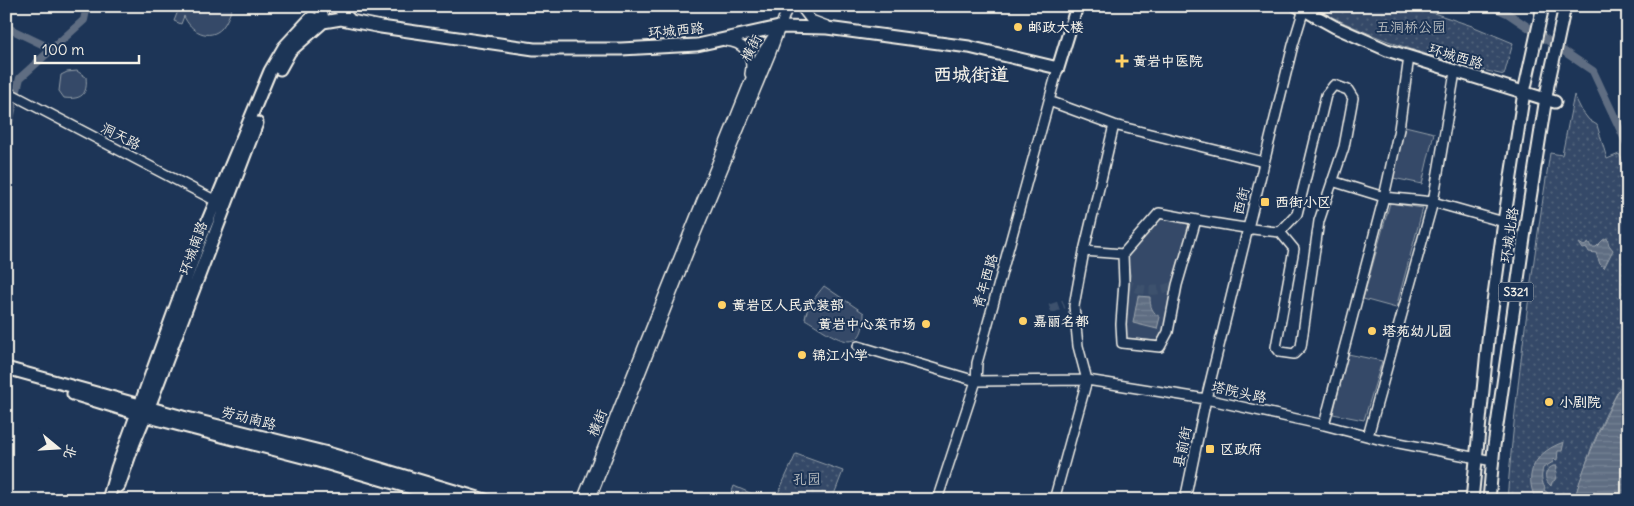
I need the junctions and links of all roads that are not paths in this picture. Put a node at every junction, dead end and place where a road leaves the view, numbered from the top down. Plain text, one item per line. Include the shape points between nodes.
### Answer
1 (321, 6) edge
2 (337, 6) edge
3 (788, 6) edge
4 (800, 6) edge
5 (1077, 6) edge
6 (1544, 6) edge
7 (1566, 6) edge
8 (1300, 8) edge
9 (311, 12) edge
10 (351, 21) junction
11 (323, 22) junction
12 (779, 27) junction
13 (836, 29) junction
14 (313, 31) junction
15 (717, 40) junction
16 (1409, 57) junction
17 (1058, 68) junction
18 (1455, 72) junction
19 (6, 91) edge
20 (1524, 92) junction
21 (746, 93) junction
22 (1550, 100) junction
23 (1049, 101) junction
24 (1114, 125) junction
25 (1264, 162) junction
26 (1332, 182) junction
27 (1384, 197) junction
28 (1433, 202) junction
29 (220, 203) junction
30 (1196, 220) junction
31 (1504, 222) junction
32 (1248, 230) junction
33 (1280, 232) junction
34 (1084, 251) junction
35 (1123, 254) junction
36 (670, 288) junction
37 (1064, 304) tunnel mouth
38 (1074, 306) junction
39 (858, 346) dead end
40 (6, 368) edge
41 (6, 375) edge
42 (1087, 380) junction
43 (976, 381) junction
44 (1206, 399) junction
45 (143, 410) junction
46 (1324, 425) junction
47 (1368, 436) junction
48 (1476, 458) junction
49 (1493, 461) junction
50 (108, 500) edge
51 (115, 500) edge
52 (452, 500) edge
53 (485, 500) edge
54 (582, 500) edge
55 (590, 500) edge
56 (937, 500) edge
57 (1054, 500) edge
58 (1185, 500) edge
59 (1472, 500) edge
60 (1490, 500) edge

1 - 11 main road
2 - 10 main road
3 - 12 street
4 - 13 street via 810,20
5 - 17 main road
6 - 20 main road, S321
7 - 22 main road, 环城北路 / S321 via 1548,85
8 - 16 main road, 环城西路 via 1335,27
8 - 25 street, 西街
9 - 11 main road
9 - 14 main road
9 - 29 main road via 284,46 270,71
10 - 11 main road, 环城西路
10 - 15 main road, 环城西路 via 534,49 640,48 697,45
11 - 14 main road, 环城南路
12 - 13 main road, 环城西路
12 - 15 main road, 环城西路
12 - 21 street, 横街 via 760,56
12 - 36 street, 横街
13 - 17 main road, 环城西路 via 969,47
14 - 29 main road, 环城南路 via 290,51 277,73
15 - 21 street via 736,41 746,50 751,67
16 - 18 main road, 环城西路
16 - 27 street via 1399,129
17 - 23 street, 青年西路
18 - 20 main road, 环城西路
18 - 28 street
19 - 29 street, 洞天路
20 - 22 main road, 环城西路
20 - 31 main road, 环城北路 / S321
21 - 36 street, 横街
22 - 49 main road, 环城北路 / S321
23 - 24 street
23 - 43 street, 青年西路 via 977,363
24 - 25 street
24 - 34 street
25 - 32 street, 西街
26 - 27 street
26 - 33 street via 1344,147 1353,98 1348,90 1334,85 1326,95 1297,214
26 - 33 street via 1318,221 1301,347 1294,354 1280,352 1276,347 1294,249
27 - 28 street
27 - 46 street
28 - 31 street
28 - 47 street
29 - 45 main road, 环城南路
30 - 32 street
30 - 35 street via 1159,212
30 - 35 street via 1177,285 1168,332 1160,347 1122,343
31 - 48 main road, 环城北路 / S321
32 - 33 street
32 - 44 street, 西街
34 - 35 street
34 - 38 street
36 - 54 street, 横街
36 - 55 street, 横街
37 - 38 street
38 - 42 street via 1078,346
39 - 43 street, 塔院头路
40 - 45 main road, 劳动南路
41 - 45 main road, 劳动南路
42 - 43 street, 塔院头路
42 - 44 street, 塔院头路
42 - 57 street
43 - 56 street, 青年西路
44 - 46 street, 塔院头路
44 - 58 street, 县前街
45 - 50 main road via 117,468
45 - 51 main road, 环城南路
45 - 52 main road, 劳动南路
45 - 53 main road, 劳动南路 via 324,452
46 - 47 street, 塔院头路
47 - 48 street, 塔院头路
48 - 49 street, 塔院头路
48 - 59 main road, 环城北路 / S321
49 - 60 main road, 环城北路 / S321

